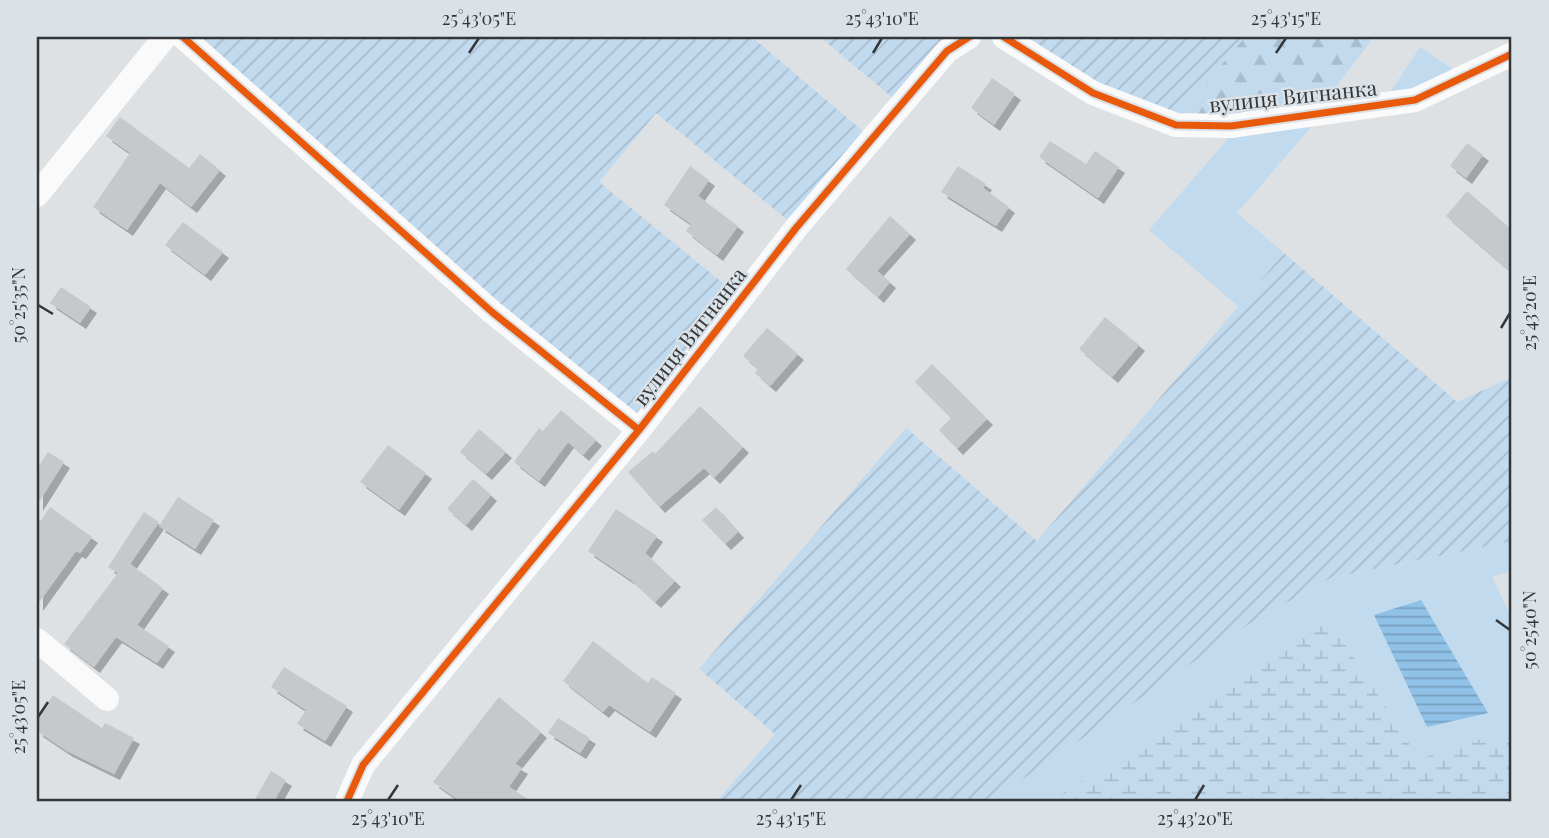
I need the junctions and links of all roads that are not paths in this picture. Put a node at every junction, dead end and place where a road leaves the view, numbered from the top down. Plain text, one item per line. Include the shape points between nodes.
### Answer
1 (165, 37) edge
2 (183, 37) edge
3 (970, 37) edge
4 (1004, 37) edge
5 (1512, 54) edge
6 (37, 195) edge
7 (639, 430) junction
8 (37, 640) edge
9 (107, 699) dead end
10 (347, 801) edge

1 - 6 street
2 - 7 street via 492,312
3 - 7 street, вулиця Вигнанка via 947,51 796,228
4 - 5 street, вулиця Вигнанка via 1093,93 1176,125 1231,127 1415,100
7 - 10 street, вулиця Вигнанка via 363,765
8 - 9 street

